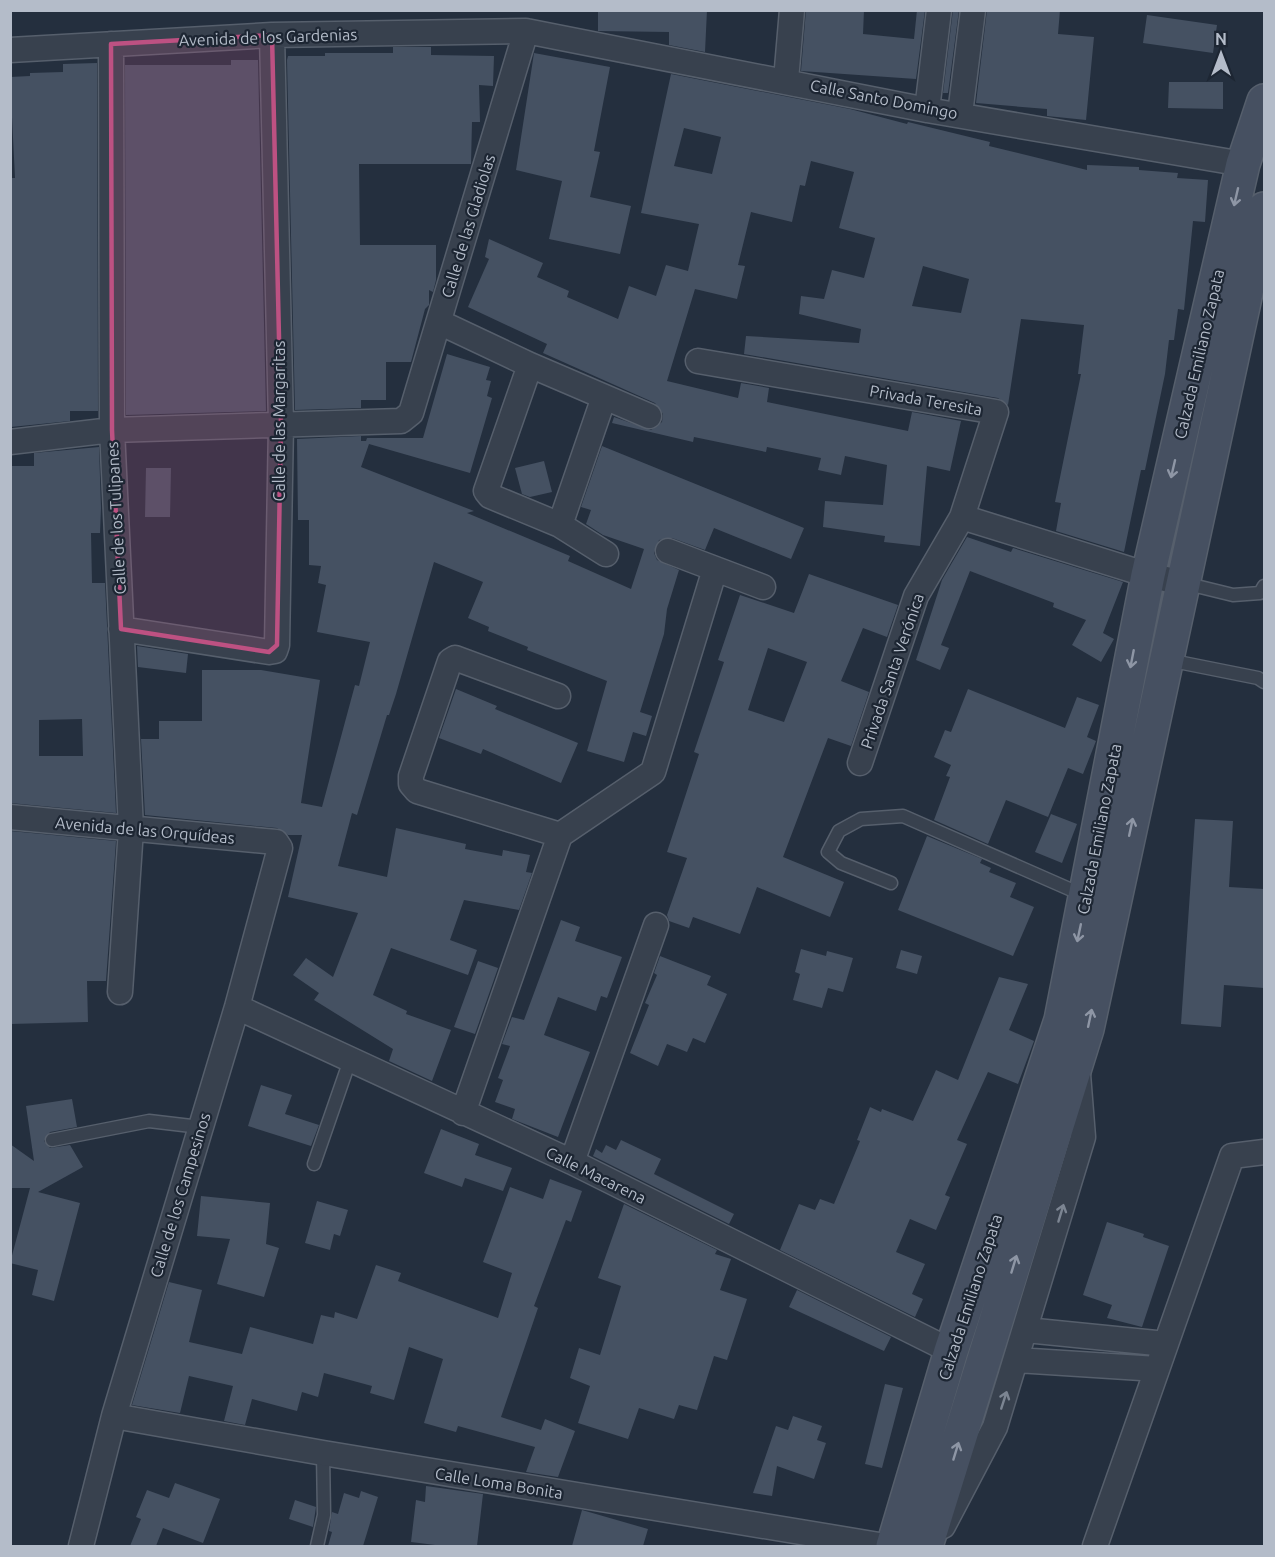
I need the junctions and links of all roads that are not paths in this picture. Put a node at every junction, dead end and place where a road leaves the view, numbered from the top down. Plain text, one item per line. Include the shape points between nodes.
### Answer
1 (792, 10) edge
2 (939, 10) edge
3 (973, 10) edge
4 (526, 31) junction
5 (272, 35) junction
6 (111, 44) junction
7 (10, 50) edge
8 (786, 80) junction
9 (1264, 101) edge
10 (927, 110) junction
11 (960, 114) junction
12 (1244, 164) junction
13 (1264, 209) edge
14 (439, 322) junction
15 (698, 361) dead end
16 (530, 365) junction
17 (604, 397) junction
18 (649, 416) dead end
19 (281, 424) junction
20 (112, 430) junction
21 (10, 441) edge
22 (962, 517) junction
23 (560, 525) junction
24 (668, 551) dead end
25 (606, 554) dead end
26 (715, 569) junction
27 (1148, 575) junction
28 (1183, 583) junction
29 (1264, 586) edge
30 (763, 587) dead end
31 (122, 629) junction
32 (1167, 660) junction
33 (1264, 682) edge
34 (558, 696) dead end
35 (860, 763) dead end
36 (10, 817) edge
37 (131, 829) junction
38 (560, 835) junction
39 (279, 844) joint
40 (891, 883) dead end
41 (1087, 897) junction
42 (656, 925) dead end
43 (120, 992) dead end
44 (237, 1006) junction
45 (350, 1060) junction
46 (1077, 1062) junction
47 (464, 1113) junction
48 (200, 1127) junction
49 (52, 1140) dead end
50 (1264, 1152) edge
51 (572, 1162) junction
52 (314, 1164) dead end
53 (1026, 1330) junction
54 (1166, 1344) junction
55 (951, 1351) junction
56 (1016, 1360) junction
57 (1157, 1369) junction
58 (114, 1416) junction
59 (323, 1454) junction
60 (81, 1546) edge
61 (317, 1546) edge
62 (885, 1546) edge
63 (893, 1546) edge
64 (926, 1546) edge
65 (933, 1546) edge
66 (1095, 1546) edge

1 - 8 street
2 - 10 street
3 - 11 street
4 - 5 street, Avenida de los Gardenias
4 - 8 street, Calle Santo Domingo
4 - 14 street, Calle de las Gladiolas
5 - 6 street, Avenida de los Gardenias
5 - 19 street, Calle de las Margaritas
6 - 7 street, Avenida de los Gardenias
6 - 20 street, Calle de los Tulipanes
8 - 10 street, Calle Santo Domingo
9 - 12 main road, Calzada Emiliano Zapata
10 - 11 street, Calle Santo Domingo
11 - 12 street, Calle Santo Domingo
12 -> 27 main road, Calzada Emiliano Zapata
13 - 28 main road, Calzada Emiliano Zapata
14 - 16 street
14 - 19 street, Calle de las Gladiolas via 407,419
15 - 22 street, Privada Teresita via 996,412
16 - 17 street
16 - 23 street via 486,491
17 - 18 street
17 - 23 street
19 - 20 street
19 - 31 street, Calle de las Margaritas via 275,651
20 - 21 street
20 - 31 street, Calle de los Tulipanes
22 - 27 street
22 - 35 street, Privada Santa Verónica via 916,596
23 - 25 street
24 - 26 street
26 - 30 street
26 - 38 street via 653,772
27 - 28 street
27 -> 41 main road, Calzada Emiliano Zapata
28 - 29 lane via 1233,595 1260,593
28 - 32 main road, Calzada Emiliano Zapata
31 - 37 street, Calle de los Tulipanes
32 - 33 lane
46 -> 32 main road, Calzada Emiliano Zapata via 1088,1029
34 - 38 street via 455,658 450,661 411,784 417,791
36 - 37 street, Avenida de las Orquídeas
37 - 39 street, Avenida de las Orquídeas
37 - 43 street, Calle de los Tulipanes
38 - 47 street
39 - 44 street, Calle de los Campesinos
40 - 41 lane via 841,863 828,852 839,831 861,819 903,816
41 -> 55 main road, Calzada Emiliano Zapata via 1061,1020
42 - 51 street
44 - 45 street, Calle Macarena
44 - 48 street, Calle de los Campesinos
45 - 47 street, Calle Macarena
45 - 52 lane
53 -> 46 street via 1083,1137
64 -> 46 main road, Calzada Emiliano Zapata
47 - 51 street, Calle Macarena
48 - 49 lane via 149,1121
48 - 58 street, Calle de los Campesinos
50 - 54 street via 1232,1156
51 - 55 street, Calle Macarena
53 - 54 street
53 - 56 street
54 - 57 street
55 - 63 main road, Calzada Emiliano Zapata
56 - 57 street
65 -> 56 street via 995,1427
57 - 66 street
58 - 59 street, Calle Loma Bonita
58 - 60 street, Calle de los Campesinos
59 - 61 lane via 324,1515
59 - 62 street, Calle Loma Bonita

